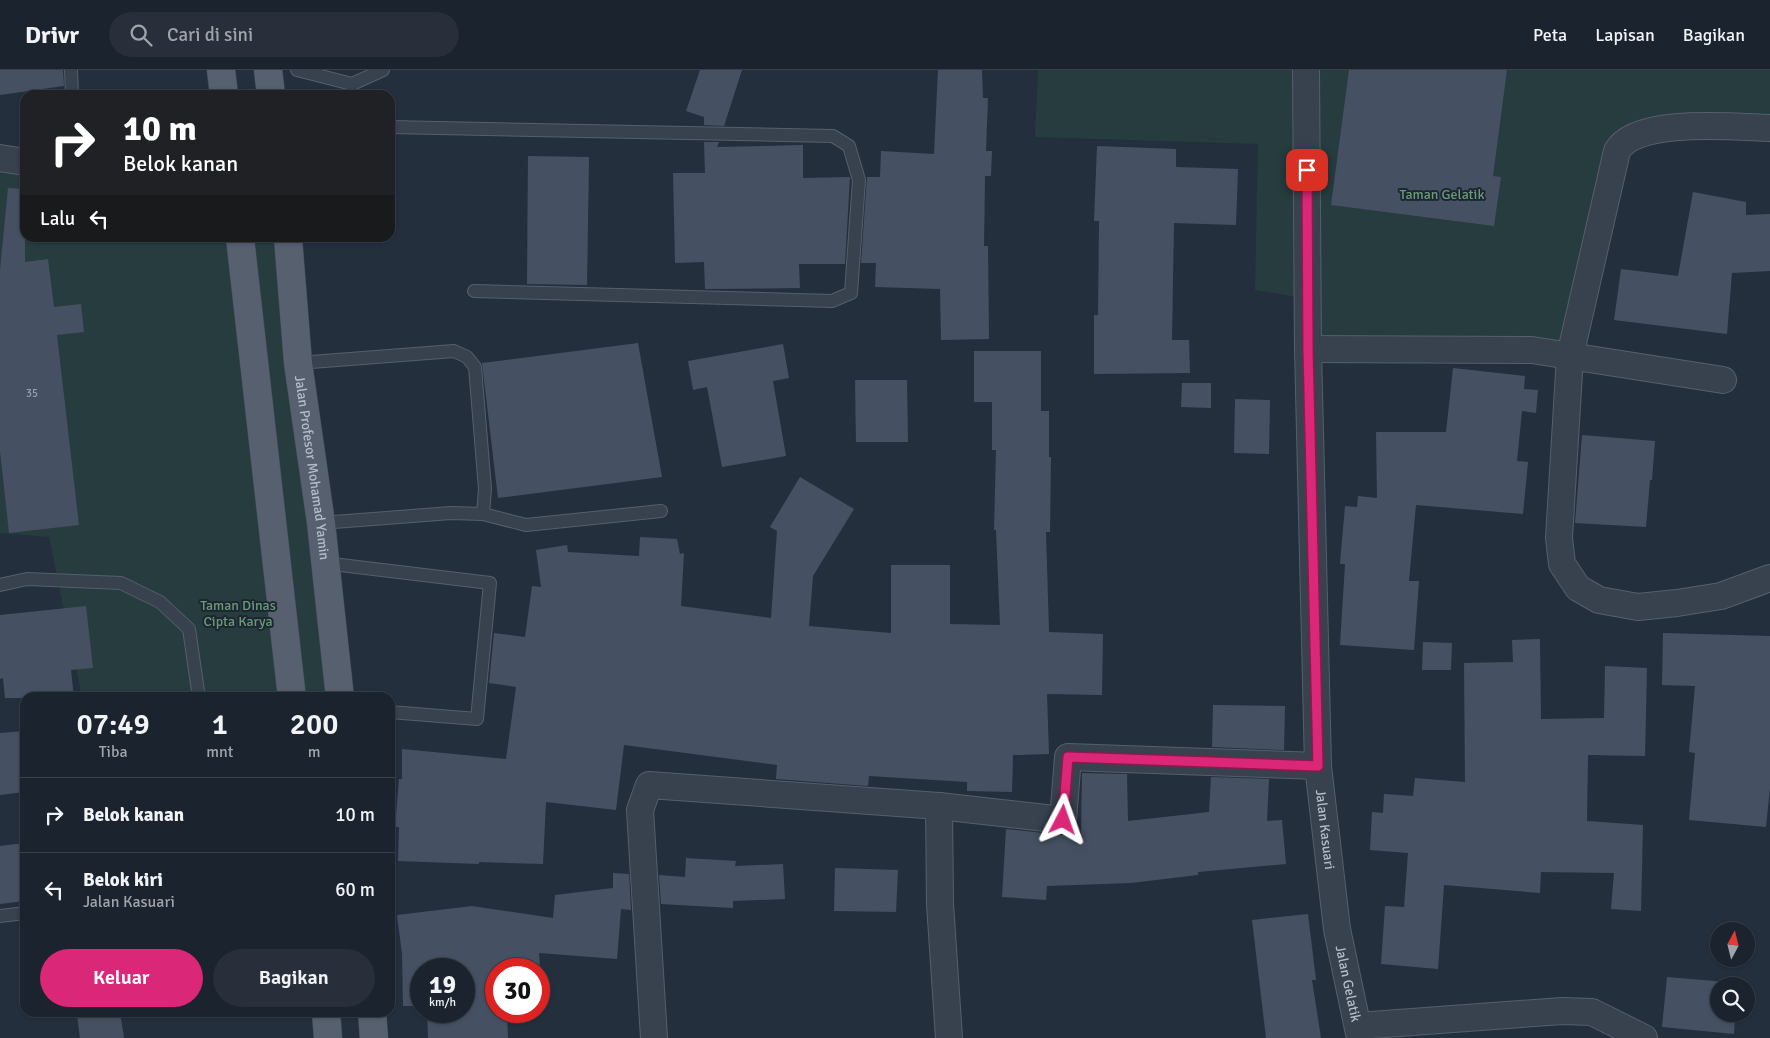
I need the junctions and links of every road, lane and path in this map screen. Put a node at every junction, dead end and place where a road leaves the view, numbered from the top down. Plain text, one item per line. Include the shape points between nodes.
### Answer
1 (71, 70) edge
2 (221, 70) edge
3 (268, 70) edge
4 (297, 70) edge
5 (383, 70) edge
6 (1306, 70) edge
7 (72, 90) edge
8 (223, 90) edge
9 (270, 90) edge
10 (395, 127) edge
11 (1770, 128) edge
12 (0, 158) edge
13 (20, 161) edge
14 (240, 242) edge
15 (288, 242) edge
16 (474, 291) dead end
17 (1308, 349) junction
18 (1570, 356) junction
19 (298, 363) junction
20 (1723, 380) dead end
21 (661, 511) dead end
22 (483, 514) junction
23 (321, 523) junction
24 (324, 563) junction
25 (1770, 578) edge
26 (0, 585) edge
27 (198, 692) edge
28 (291, 692) edge
29 (339, 692) edge
30 (395, 712) edge
31 (1318, 766) junction
32 (940, 806) junction
33 (20, 914) edge
34 (0, 916) edge
35 (1337, 929) joint
36 (326, 1017) edge
37 (372, 1017) edge
38 (1359, 1032) edge
39 (328, 1038) edge
40 (374, 1038) edge
41 (654, 1038) edge
42 (949, 1038) edge
43 (1644, 1038) edge

1 - 7 lane
2 - 8 main road
3 - 9 main road
4 - 5 lane via 352,84
6 - 17 street, Jalan Kasuari
10 - 16 lane via 833,136 849,146 859,180 851,293 832,301
11 - 18 street via 1665,128 1639,135 1620,146
12 - 13 street
14 - 28 main road
15 - 19 main road, Jalan Profesor Mohamad Yamin
17 - 18 street via 1532,350
17 - 31 street, Jalan Kasuari
18 - 20 street
18 - 25 street via 1558,538 1562,564 1578,588 1599,600 1638,607 1721,596
19 - 22 lane via 454,351 466,357 475,367 485,489
19 - 23 main road, Jalan Profesor Mohamad Yamin
21 - 22 lane via 526,524
22 - 23 lane via 451,513
23 - 24 main road, Jalan Profesor Mohamad Yamin
24 - 29 main road, Jalan Profesor Mohamad Yamin
24 - 30 lane via 490,583 476,719
26 - 27 lane via 27,580 121,583 160,602 189,629
31 - 32 street via 1068,757 1063,820
31 - 35 street, Jalan Kasuari
32 - 41 street via 649,785 640,810
32 - 42 street via 940,904
33 - 34 lane
35 - 38 street, Jalan Gelatik
36 - 39 main road
37 - 40 main road
38 - 43 street via 1562,1010 1592,1012

